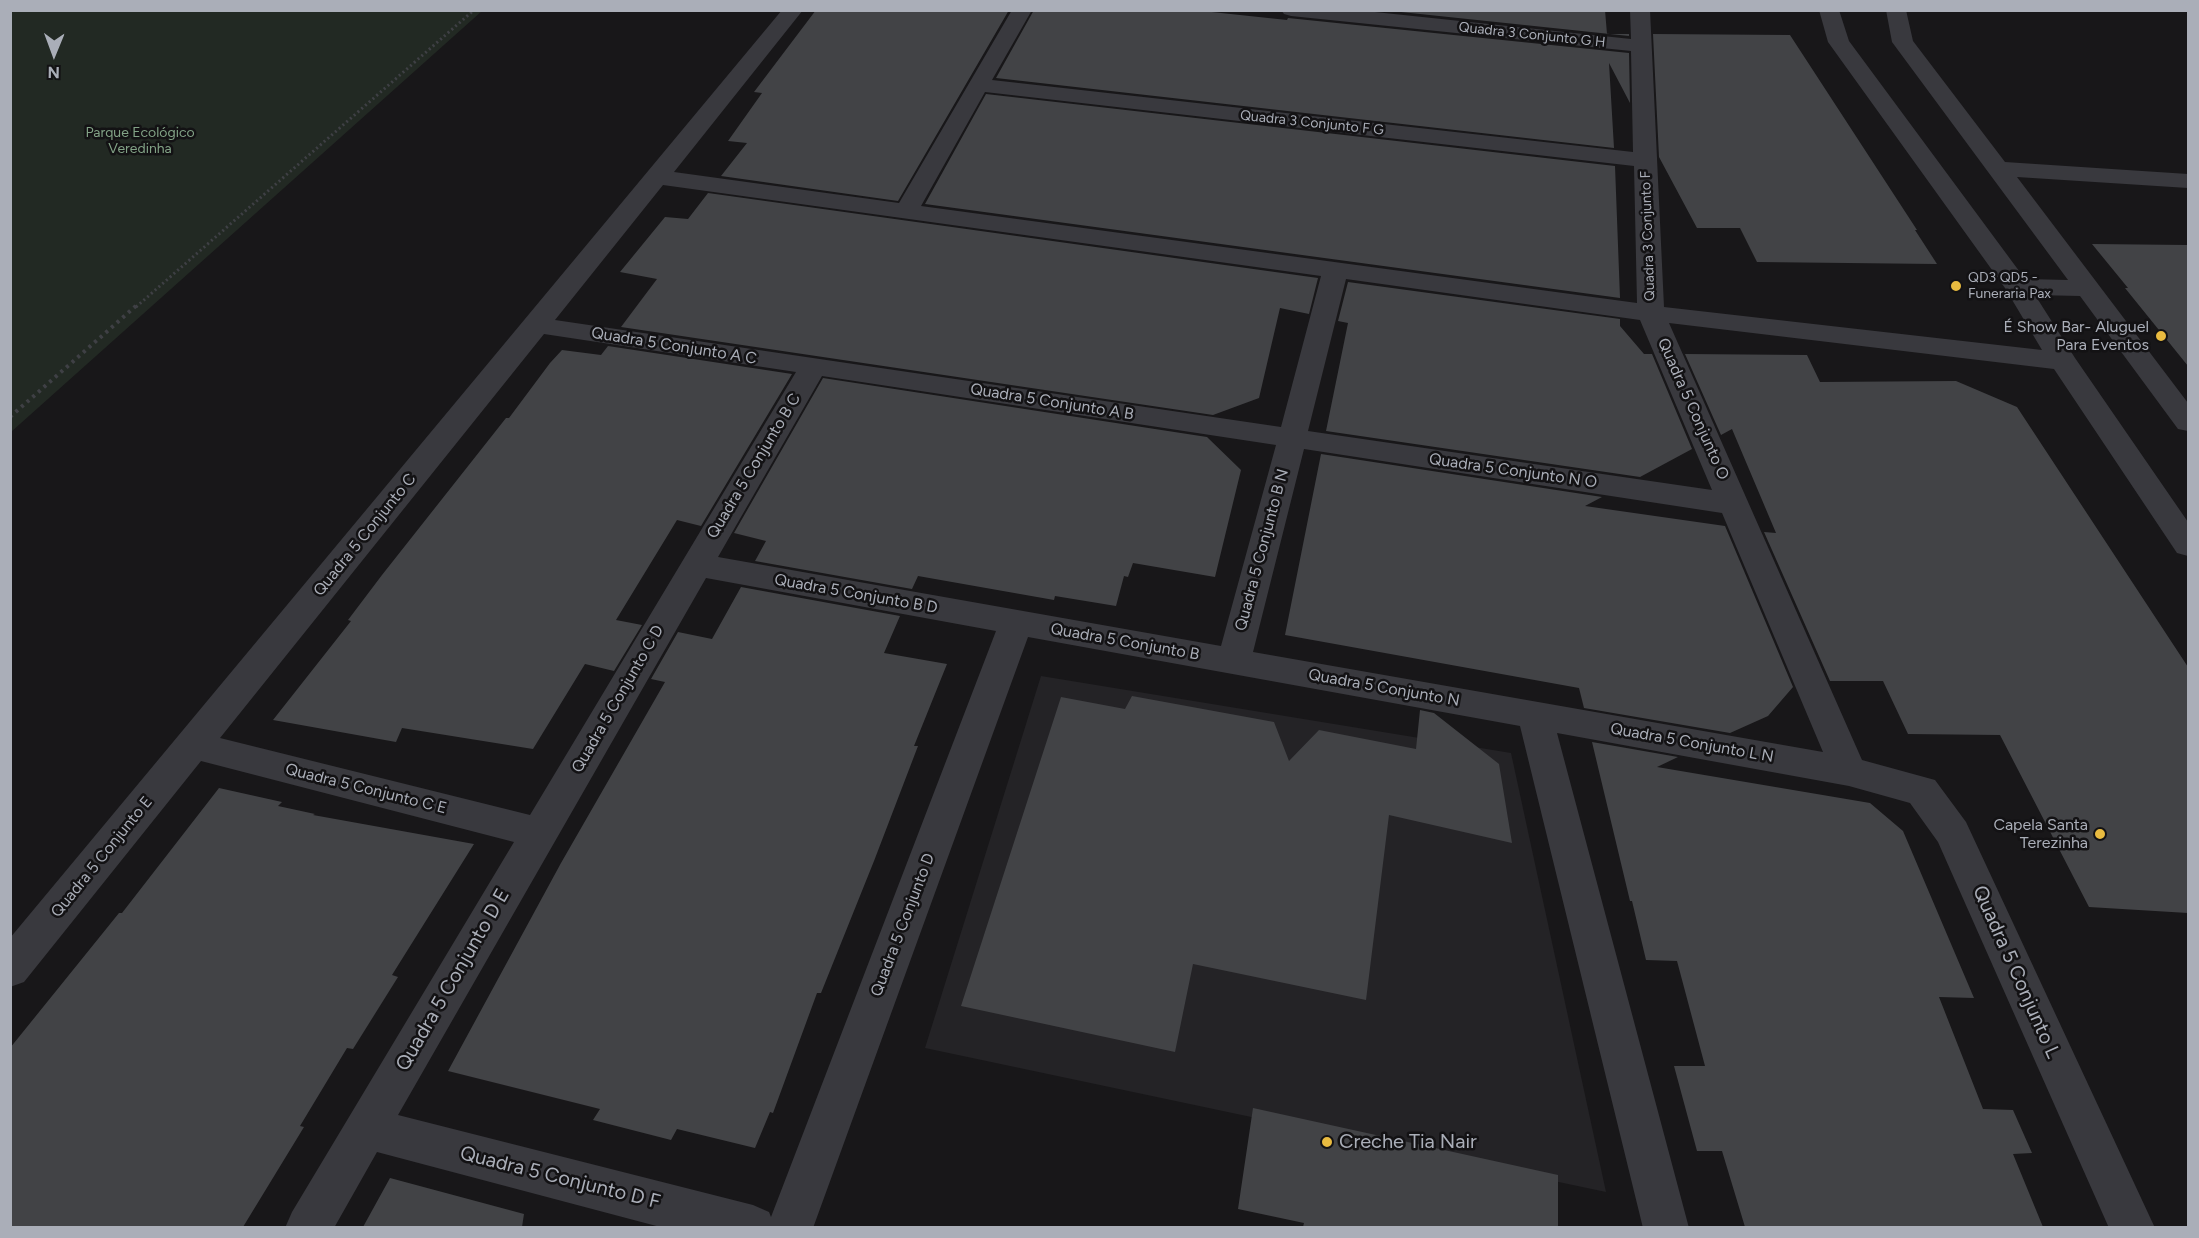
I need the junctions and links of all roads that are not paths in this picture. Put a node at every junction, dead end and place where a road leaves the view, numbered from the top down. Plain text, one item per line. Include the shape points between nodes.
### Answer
1 (793, 10) edge
2 (1022, 10) edge
3 (1291, 10) edge
4 (1640, 10) edge
5 (1829, 10) edge
6 (1896, 10) edge
7 (1425, 17) edge
8 (1641, 46) junction
9 (978, 85) junction
10 (1645, 160) junction
11 (1999, 169) junction
12 (657, 177) junction
13 (2188, 181) edge
14 (906, 210) junction
15 (1336, 269) junction
16 (2017, 287) junction
17 (2090, 288) junction
18 (1651, 313) junction
19 (536, 325) junction
20 (2063, 361) junction
21 (813, 367) junction
22 (2188, 422) edge
23 (1291, 438) junction
24 (1735, 504) junction
25 (2188, 545) edge
26 (696, 565) junction
27 (1016, 623) junction
28 (1234, 661) junction
29 (1535, 715) junction
30 (193, 745) junction
31 (1849, 771) junction
32 (540, 833) junction
33 (10, 969) edge
34 (367, 1128) junction
35 (308, 1227) edge
36 (753, 1227) edge
37 (790, 1227) edge
38 (1666, 1227) edge
39 (2132, 1227) edge

1 - 12 street, Quadra 5 Conjunto C
2 - 9 street
3 - 7 street, Quadra 3 Conjunto G H
4 - 8 street, Quadra 3 Conjunto F
5 - 16 street via 1839,42
6 - 11 street via 1903,42
7 - 8 street, Quadra 3 Conjunto G H
8 - 10 street, Quadra 3 Conjunto F
9 - 10 street, Quadra 3 Conjunto F G
9 - 14 street
10 - 18 street, Quadra 3 Conjunto F
11 - 13 street
11 - 17 street
12 - 14 street
12 - 19 street, Quadra 5 Conjunto C
14 - 15 street
15 - 18 street
15 - 23 street, Quadra 5 Conjunto B N
16 - 17 street
16 - 20 street
17 - 22 street
18 - 20 street
18 - 24 street, Quadra 5 Conjunto O
19 - 21 street, Quadra 5 Conjunto A C
19 - 30 street, Quadra 5 Conjunto C
20 - 25 street
21 - 23 street, Quadra 5 Conjunto A B
21 - 26 street, Quadra 5 Conjunto B C
23 - 24 street, Quadra 5 Conjunto N O
23 - 28 street, Quadra 5 Conjunto B N
24 - 31 street
26 - 27 street, Quadra 5 Conjunto B D
26 - 32 street, Quadra 5 Conjunto C D
27 - 28 street, Quadra 5 Conjunto B
27 - 37 street, Quadra 5 Conjunto D
28 - 29 street, Quadra 5 Conjunto N
29 - 31 street, Quadra 5 Conjunto L N
29 - 38 street
30 - 32 street, Quadra 5 Conjunto C E
30 - 33 street, Quadra 5 Conjunto E
31 - 39 street, Quadra 5 Conjunto L via 1922,791 1953,832
32 - 34 street, Quadra 5 Conjunto D E
34 - 35 street, Quadra 5 Conjunto D E
34 - 36 street, Quadra 5 Conjunto D F

